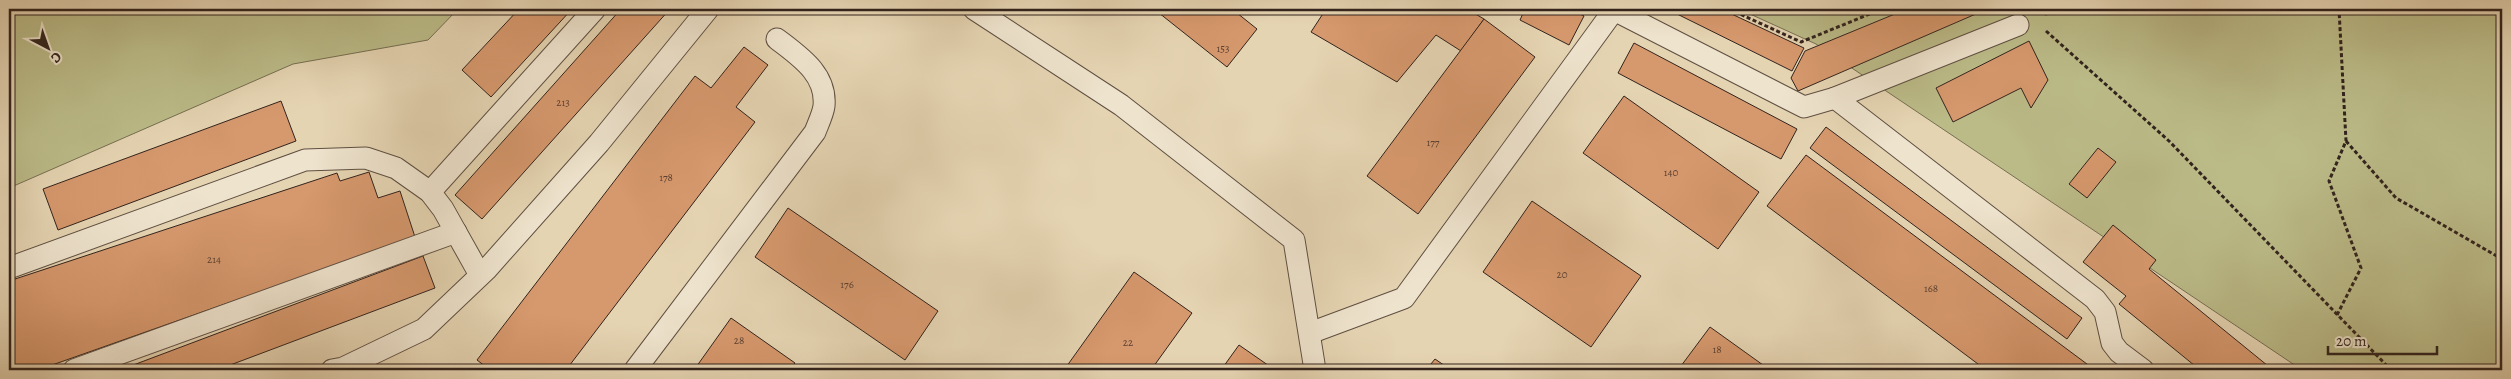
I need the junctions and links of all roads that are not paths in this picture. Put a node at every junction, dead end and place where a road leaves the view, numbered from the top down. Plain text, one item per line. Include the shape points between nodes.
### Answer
1 (595, 9) edge
2 (708, 9) edge
3 (974, 9) edge
4 (2018, 25) dead end
5 (777, 39) dead end
6 (1835, 98) junction
7 (430, 192) junction
8 (456, 232) junction
9 (9, 268) edge
10 (480, 275) junction
11 (1310, 333) junction
12 (74, 370) edge
13 (332, 370) edge
14 (634, 370) edge
15 (1315, 370) edge
16 (2143, 370) edge

1 - 7 lane
2 - 10 lane via 599,144
3 - 11 lane via 1121,105 1294,240
4 - 6 lane
5 - 14 lane via 807,63 822,84 824,107 815,132
6 - 11 lane via 1804,107 1614,10 1404,298
6 - 16 lane via 2095,299 2105,312 2112,343
7 - 8 lane
7 - 9 lane via 396,168 366,158 305,160
8 - 10 lane
8 - 12 lane
10 - 13 lane via 424,330 343,368
11 - 15 lane

